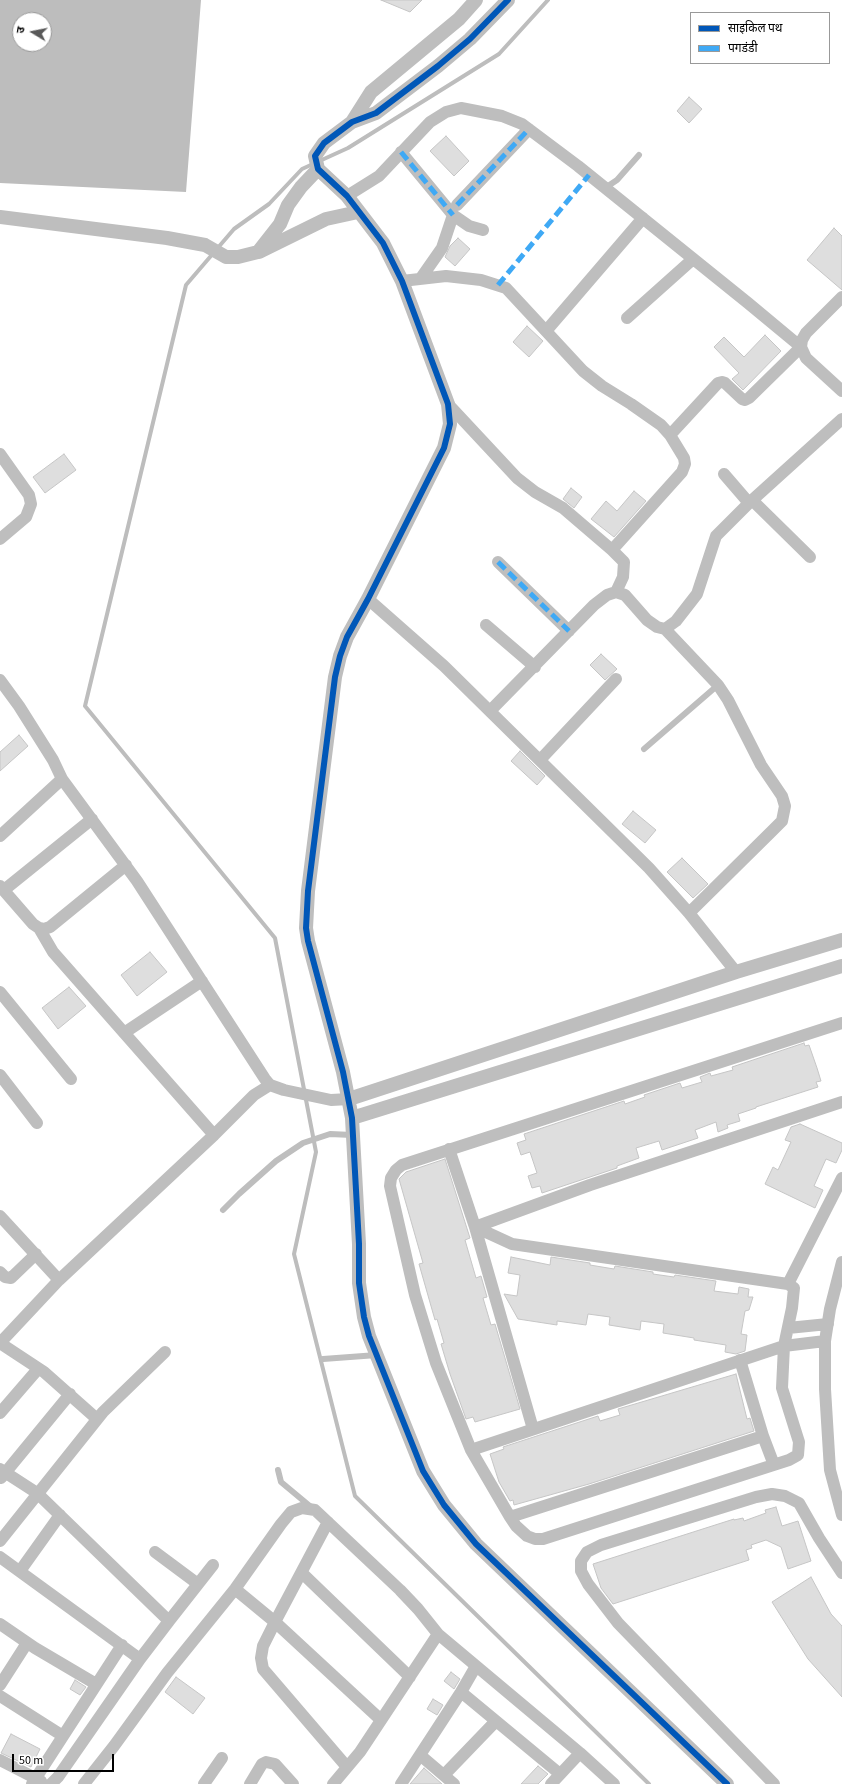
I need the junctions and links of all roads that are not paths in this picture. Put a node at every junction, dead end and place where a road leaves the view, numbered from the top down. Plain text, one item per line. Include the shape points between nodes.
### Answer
1 (476, 0) edge
2 (508, 0) edge
3 (352, 122) junction
4 (529, 129) junction
5 (401, 152) junction
6 (639, 155) dead end
7 (317, 162) junction
8 (605, 188) junction
9 (347, 196) junction
10 (455, 210) junction
11 (358, 212) junction
12 (0, 217) edge
13 (643, 218) junction
14 (483, 230) dead end
15 (258, 252) junction
16 (693, 259) junction
17 (421, 278) junction
18 (402, 281) junction
19 (842, 297) edge
20 (627, 318) dead end
21 (546, 331) junction
22 (801, 347) junction
23 (842, 391) edge
24 (448, 404) junction
25 (842, 419) edge
26 (670, 435) junction
27 (0, 454) edge
28 (724, 474) dead end
29 (751, 501) junction
30 (0, 539) edge
31 (612, 550) junction
32 (810, 558) dead end
33 (498, 562) dead end
34 (616, 592) junction
35 (368, 599) junction
36 (486, 625) dead end
37 (665, 629) junction
38 (569, 631) junction
39 (535, 667) junction
40 (616, 679) dead end
41 (0, 680) edge
42 (718, 686) junction
43 (490, 711) junction
44 (644, 749) dead end
45 (540, 760) junction
46 (62, 779) junction
47 (92, 819) junction
48 (0, 836) edge
49 (126, 865) junction
50 (2, 888) edge
51 (689, 913) junction
52 (39, 928) junction
53 (842, 940) edge
54 (842, 966) edge
55 (736, 972) junction
56 (202, 981) junction
57 (0, 992) edge
58 (842, 1023) edge
59 (124, 1033) junction
60 (0, 1075) edge
61 (71, 1079) dead end
62 (270, 1085) junction
63 (349, 1099) junction
64 (842, 1102) edge
65 (352, 1118) junction
66 (37, 1122) dead end
67 (214, 1135) junction
68 (352, 1135) junction
69 (449, 1149) junction
70 (842, 1178) edge
71 (223, 1210) dead end
72 (0, 1216) edge
73 (475, 1227) junction
74 (36, 1254) junction
75 (842, 1262) edge
76 (0, 1272) edge
77 (59, 1280) junction
78 (788, 1284) junction
79 (828, 1324) junction
80 (788, 1328) junction
81 (825, 1341) junction
82 (784, 1346) junction
83 (2, 1349) edge
84 (165, 1352) dead end
85 (377, 1355) junction
86 (323, 1359) dead end
87 (740, 1360) junction
88 (38, 1369) junction
89 (70, 1394) junction
90 (2, 1407) edge
91 (97, 1419) junction
92 (533, 1429) junction
93 (763, 1436) junction
94 (471, 1450) junction
95 (774, 1465) junction
96 (278, 1470) dead end
97 (2, 1473) edge
98 (38, 1492) junction
99 (315, 1510) junction
100 (60, 1514) junction
101 (842, 1515) edge
102 (510, 1517) junction
103 (328, 1522) junction
104 (0, 1541) edge
105 (155, 1552) dead end
106 (0, 1557) edge
107 (213, 1565) dead end
108 (20, 1571) junction
109 (302, 1572) junction
110 (842, 1573) edge
111 (198, 1584) junction
112 (235, 1590) junction
113 (169, 1621) junction
114 (275, 1622) junction
115 (0, 1624) edge
116 (438, 1634) junction
117 (27, 1643) junction
118 (122, 1645) junction
119 (140, 1659) junction
120 (476, 1666) junction
121 (410, 1677) junction
122 (96, 1684) junction
123 (0, 1685) edge
124 (461, 1692) junction
125 (0, 1696) edge
126 (382, 1720) junction
127 (496, 1720) junction
128 (63, 1736) junction
129 (580, 1753) junction
130 (420, 1755) junction
131 (222, 1758) dead end
132 (0, 1760) edge
133 (347, 1768) junction
134 (560, 1774) junction
135 (444, 1775) junction
136 (33, 1781) edge
137 (48, 1784) edge
138 (51, 1784) edge
139 (84, 1784) edge
140 (204, 1784) edge
141 (250, 1784) edge
142 (293, 1784) edge
143 (333, 1784) edge
144 (401, 1784) edge
145 (454, 1784) edge
146 (551, 1784) edge
147 (614, 1784) edge
148 (727, 1784) edge
149 (774, 1784) edge

1 - 3 street via 459,19 371,92
2 - 3 street via 470,39 438,66 376,113
3 - 7 street via 324,143
4 - 5 street via 502,116 462,108 446,112 430,122
4 - 8 street
4 - 10 street
5 - 9 street via 380,176
5 - 10 street
6 - 8 lane via 617,180
7 - 9 street
7 - 15 street via 288,205 280,224
8 - 13 street
9 - 11 street
10 - 14 street via 469,226
10 - 17 street via 442,248
11 - 15 street via 326,219
11 - 18 street via 383,243
12 - 15 street via 204,245 232,257
13 - 16 street
13 - 21 street
16 - 20 street
16 - 22 street
17 - 18 street
17 - 21 street via 446,276 506,288
18 - 24 street
19 - 22 street via 806,333
21 - 26 street via 583,371 655,421
22 - 23 street via 806,358
22 - 26 street via 745,400 725,383 718,383
24 - 31 street via 517,478 563,508
24 - 35 street via 450,424 444,448
25 - 29 street
26 - 31 street via 684,458 682,472
27 - 30 street via 29,495 31,504 26,516
28 - 29 street
29 - 32 street
29 - 37 street via 716,536 697,594 676,621
31 - 34 street via 624,562 623,577
33 - 38 street
34 - 37 street via 625,595 647,620
34 - 38 street via 598,602
35 - 43 street via 444,666
35 - 63 street via 347,636 335,677 306,917 308,941
36 - 39 street
37 - 42 street
38 - 39 street
39 - 43 street
40 - 45 street
41 - 46 street via 53,760
42 - 44 lane
42 - 51 street via 728,700 761,765 782,796 785,806 782,821
43 - 45 street
45 - 51 street via 649,868
46 - 47 street
46 - 48 street
47 - 49 street
47 - 50 street
49 - 52 street via 50,927 44,930
49 - 56 street
50 - 52 street
51 - 55 street
52 - 59 street via 53,952
53 - 55 street
54 - 65 street
55 - 63 street
56 - 59 street
56 - 62 street
57 - 61 street
58 - 69 street
59 - 67 street
60 - 66 street
62 - 63 street via 331,1100
62 - 67 street via 254,1095
63 - 65 street
64 - 73 street via 590,1185
65 - 68 street
67 - 77 street
68 - 71 lane via 330,1134 303,1143 276,1161
68 - 85 street via 359,1283 364,1317
69 - 73 street
69 - 94 street via 402,1165 391,1178 390,1186 413,1288 436,1363
70 - 78 street
72 - 74 street
73 - 78 street via 512,1244
73 - 92 street
74 - 76 street via 11,1278
74 - 77 street
75 - 79 street
77 - 83 street via 0,1343
78 - 80 street via 794,1288
79 - 80 street
79 - 81 street
80 - 82 street
81 - 82 street
81 - 101 street via 830,1470
82 - 87 street
82 - 95 street via 782,1388 799,1448 798,1455
83 - 88 street
84 - 91 street
85 - 86 lane
85 - 148 street via 423,1471 444,1505 476,1544
87 - 92 street
87 - 93 street
88 - 89 street
88 - 90 street
89 - 91 street
89 - 97 street
91 - 98 street
92 - 94 street
93 - 95 street
93 - 102 street
94 - 102 street
95 - 102 street via 543,1539 527,1536
96 - 99 lane via 281,1482
97 - 98 street
98 - 100 street
98 - 104 street
99 - 103 street
99 - 112 street via 302,1508 291,1512
100 - 108 street
100 - 113 street
103 - 109 street
103 - 116 street via 400,1590
105 - 111 street
106 - 108 street
107 - 111 street
108 - 118 street
109 - 114 street
109 - 121 street
110 - 149 street via 799,1503 785,1496 772,1494 601,1545 587,1552 581,1560 582,1572 588,1584 618,1623
111 - 113 street
112 - 114 street
112 - 139 street via 167,1673
113 - 119 street
114 - 126 street
114 - 133 street via 263,1646 261,1658 264,1669
115 - 117 street
116 - 120 street
116 - 121 street
117 - 122 street
117 - 123 street
118 - 119 street
118 - 122 street
119 - 138 street
120 - 124 street
120 - 129 street
121 - 126 street
122 - 128 street
124 - 127 street
124 - 130 street
125 - 128 street
126 - 133 street
127 - 134 street
127 - 135 street
128 - 136 street
129 - 134 street
129 - 147 street
130 - 135 street
130 - 144 street
131 - 140 street
132 - 136 street
133 - 143 street
134 - 146 street
135 - 145 street
136 - 137 street
141 - 142 street via 262,1764 266,1762 275,1764

